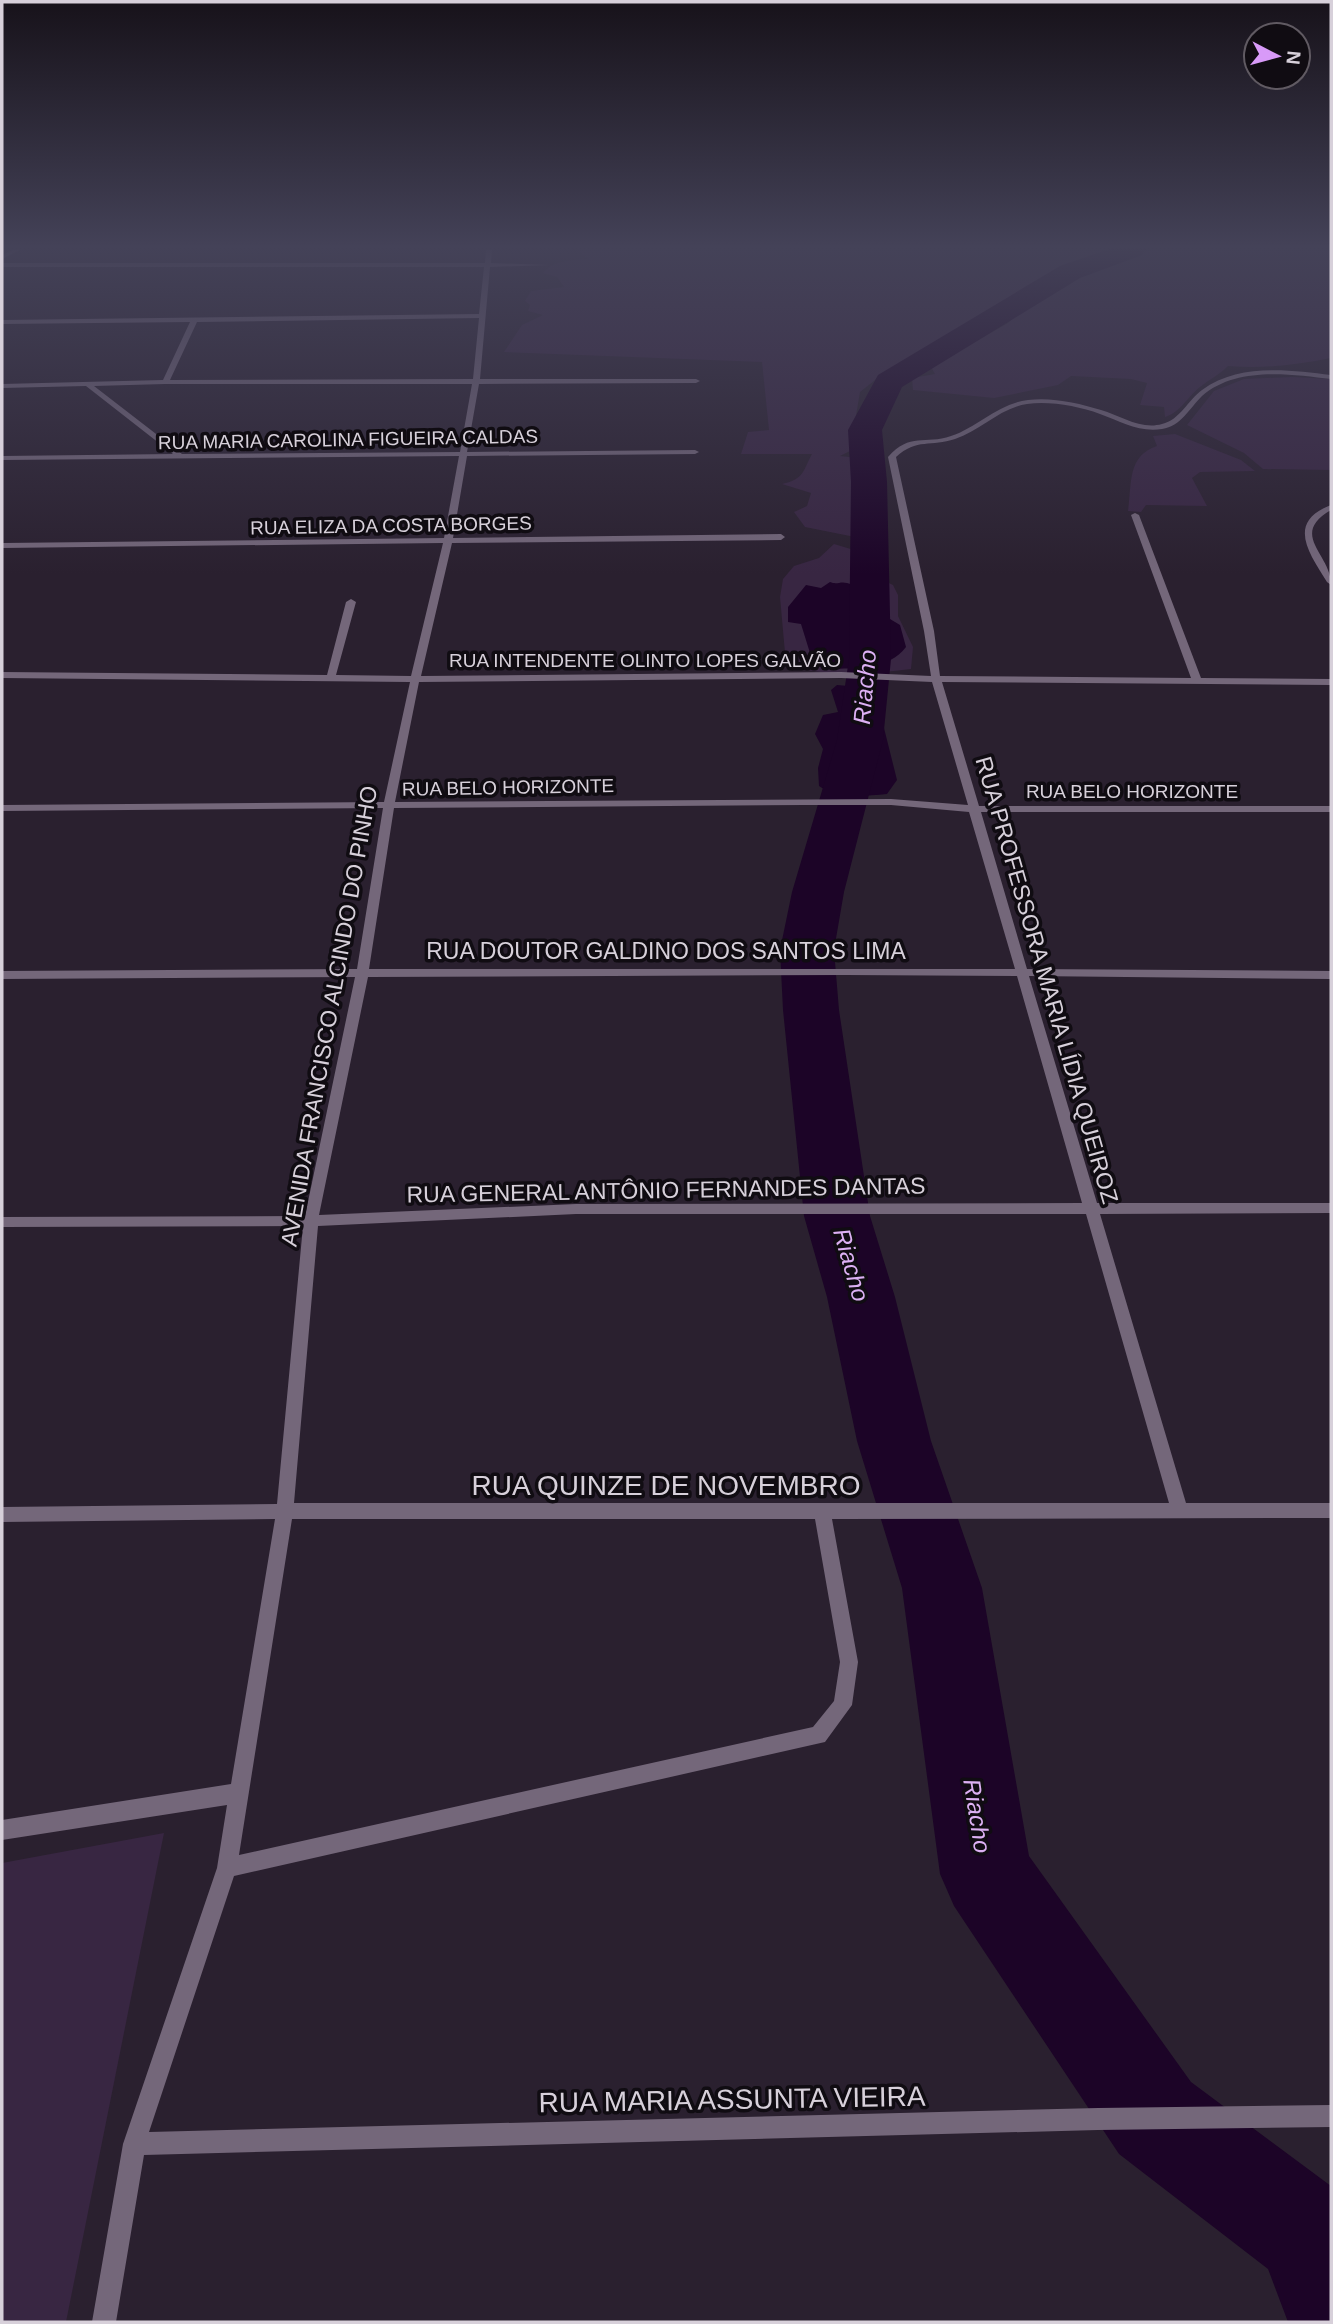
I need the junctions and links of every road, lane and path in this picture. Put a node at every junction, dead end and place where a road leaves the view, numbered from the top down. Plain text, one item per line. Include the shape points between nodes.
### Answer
1 (178, 357) edge
2 (478, 357) edge
3 (1331, 377) edge
4 (476, 380) junction
5 (696, 381) dead end
6 (164, 382) junction
7 (2, 386) edge
8 (90, 386) junction
9 (695, 452) dead end
10 (462, 453) junction
11 (180, 456) junction
12 (2, 458) edge
13 (1331, 507) edge
14 (1135, 515) dead end
15 (781, 537) dead end
16 (448, 540) junction
17 (2, 545) edge
18 (1331, 582) edge
19 (351, 602) dead end
20 (2, 675) edge
21 (331, 677) junction
22 (415, 678) junction
23 (936, 679) junction
24 (1197, 681) junction
25 (1331, 682) edge
26 (389, 806) junction
27 (2, 808) edge
28 (976, 809) junction
29 (1331, 809) edge
30 (1022, 972) junction
31 (362, 974) junction
32 (2, 975) edge
33 (1331, 975) edge
34 (1092, 1206) junction
35 (1331, 1208) edge
36 (311, 1221) junction
37 (2, 1222) edge
38 (285, 1511) junction
39 (822, 1511) junction
40 (1180, 1511) junction
41 (1331, 1511) edge
42 (2, 1514) edge
43 (239, 1793) junction
44 (2, 1830) edge
45 (227, 1868) junction
46 (1331, 2116) edge
47 (134, 2144) junction
48 (104, 2322) edge

1 - 6 street
2 - 4 street, AVENIDA FRANCISCO ALCINDO DO PINHO
3 - 23 street, RUA PROFESSORA MARIA LÍDIA QUEIROZ via 1258,373 1232,378 1205,391 1170,424 1152,428 1125,424 1089,409 1024,402 955,437 901,447 892,457
4 - 5 street
4 - 6 street
4 - 10 street, AVENIDA FRANCISCO ALCINDO DO PINHO
6 - 8 street
7 - 8 street
8 - 11 street
9 - 10 street, RUA MARIA CAROLINA FIGUEIRA CALDAS
10 - 11 street, RUA MARIA CAROLINA FIGUEIRA CALDAS
10 - 16 street, AVENIDA FRANCISCO ALCINDO DO PINHO
11 - 12 street, RUA MARIA CAROLINA FIGUEIRA CALDAS
13 - 18 street via 1310,521 1307,531
14 - 24 street
15 - 16 street, RUA ELIZA DA COSTA BORGES
16 - 17 street, RUA ELIZA DA COSTA BORGES
16 - 22 street, AVENIDA FRANCISCO ALCINDO DO PINHO
19 - 21 street
20 - 21 street, RUA INTENDENTE OLINTO LOPES GALVÃO
21 - 22 street, RUA INTENDENTE OLINTO LOPES GALVÃO
22 - 23 street, RUA INTENDENTE OLINTO LOPES GALVÃO via 841,675
22 - 26 street, AVENIDA FRANCISCO ALCINDO DO PINHO
23 - 24 street, RUA INTENDENTE OLINTO LOPES GALVÃO
23 - 28 street, RUA PROFESSORA MARIA LÍDIA QUEIROZ
24 - 25 street, RUA INTENDENTE OLINTO LOPES GALVÃO
26 - 27 street, RUA BELO HORIZONTE
26 - 28 street, RUA BELO HORIZONTE via 891,802
26 - 31 street, AVENIDA FRANCISCO ALCINDO DO PINHO
28 - 29 street, RUA BELO HORIZONTE
28 - 30 street, RUA PROFESSORA MARIA LÍDIA QUEIROZ
30 - 31 street, RUA DOUTOR GALDINO DOS SANTOS LIMA
30 - 33 street, RUA DOUTOR GALDINO DOS SANTOS LIMA
30 - 34 street, RUA PROFESSORA MARIA LÍDIA QUEIROZ
31 - 32 street, RUA DOUTOR GALDINO DOS SANTOS LIMA
31 - 36 street, AVENIDA FRANCISCO ALCINDO DO PINHO
34 - 35 street, RUA GENERAL ANTÔNIO FERNANDES DANTAS
34 - 36 street, RUA GENERAL ANTÔNIO FERNANDES DANTAS via 576,1209
34 - 40 street, RUA PROFESSORA MARIA LÍDIA QUEIROZ
36 - 37 street, RUA GENERAL ANTÔNIO FERNANDES DANTAS
36 - 38 street, AVENIDA FRANCISCO ALCINDO DO PINHO
38 - 39 street, RUA QUINZE DE NOVEMBRO
38 - 42 street, RUA QUINZE DE NOVEMBRO
38 - 43 street, AVENIDA FRANCISCO ALCINDO DO PINHO
39 - 40 street, RUA QUINZE DE NOVEMBRO
39 - 45 street via 849,1662 843,1705 818,1735
40 - 41 street, RUA QUINZE DE NOVEMBRO
43 - 44 street
43 - 45 street, AVENIDA FRANCISCO ALCINDO DO PINHO
45 - 47 street, AVENIDA FRANCISCO ALCINDO DO PINHO
46 - 47 street, RUA MARIA ASSUNTA VIEIRA
47 - 48 street, AVENIDA FRANCISCO ALCINDO DO PINHO

